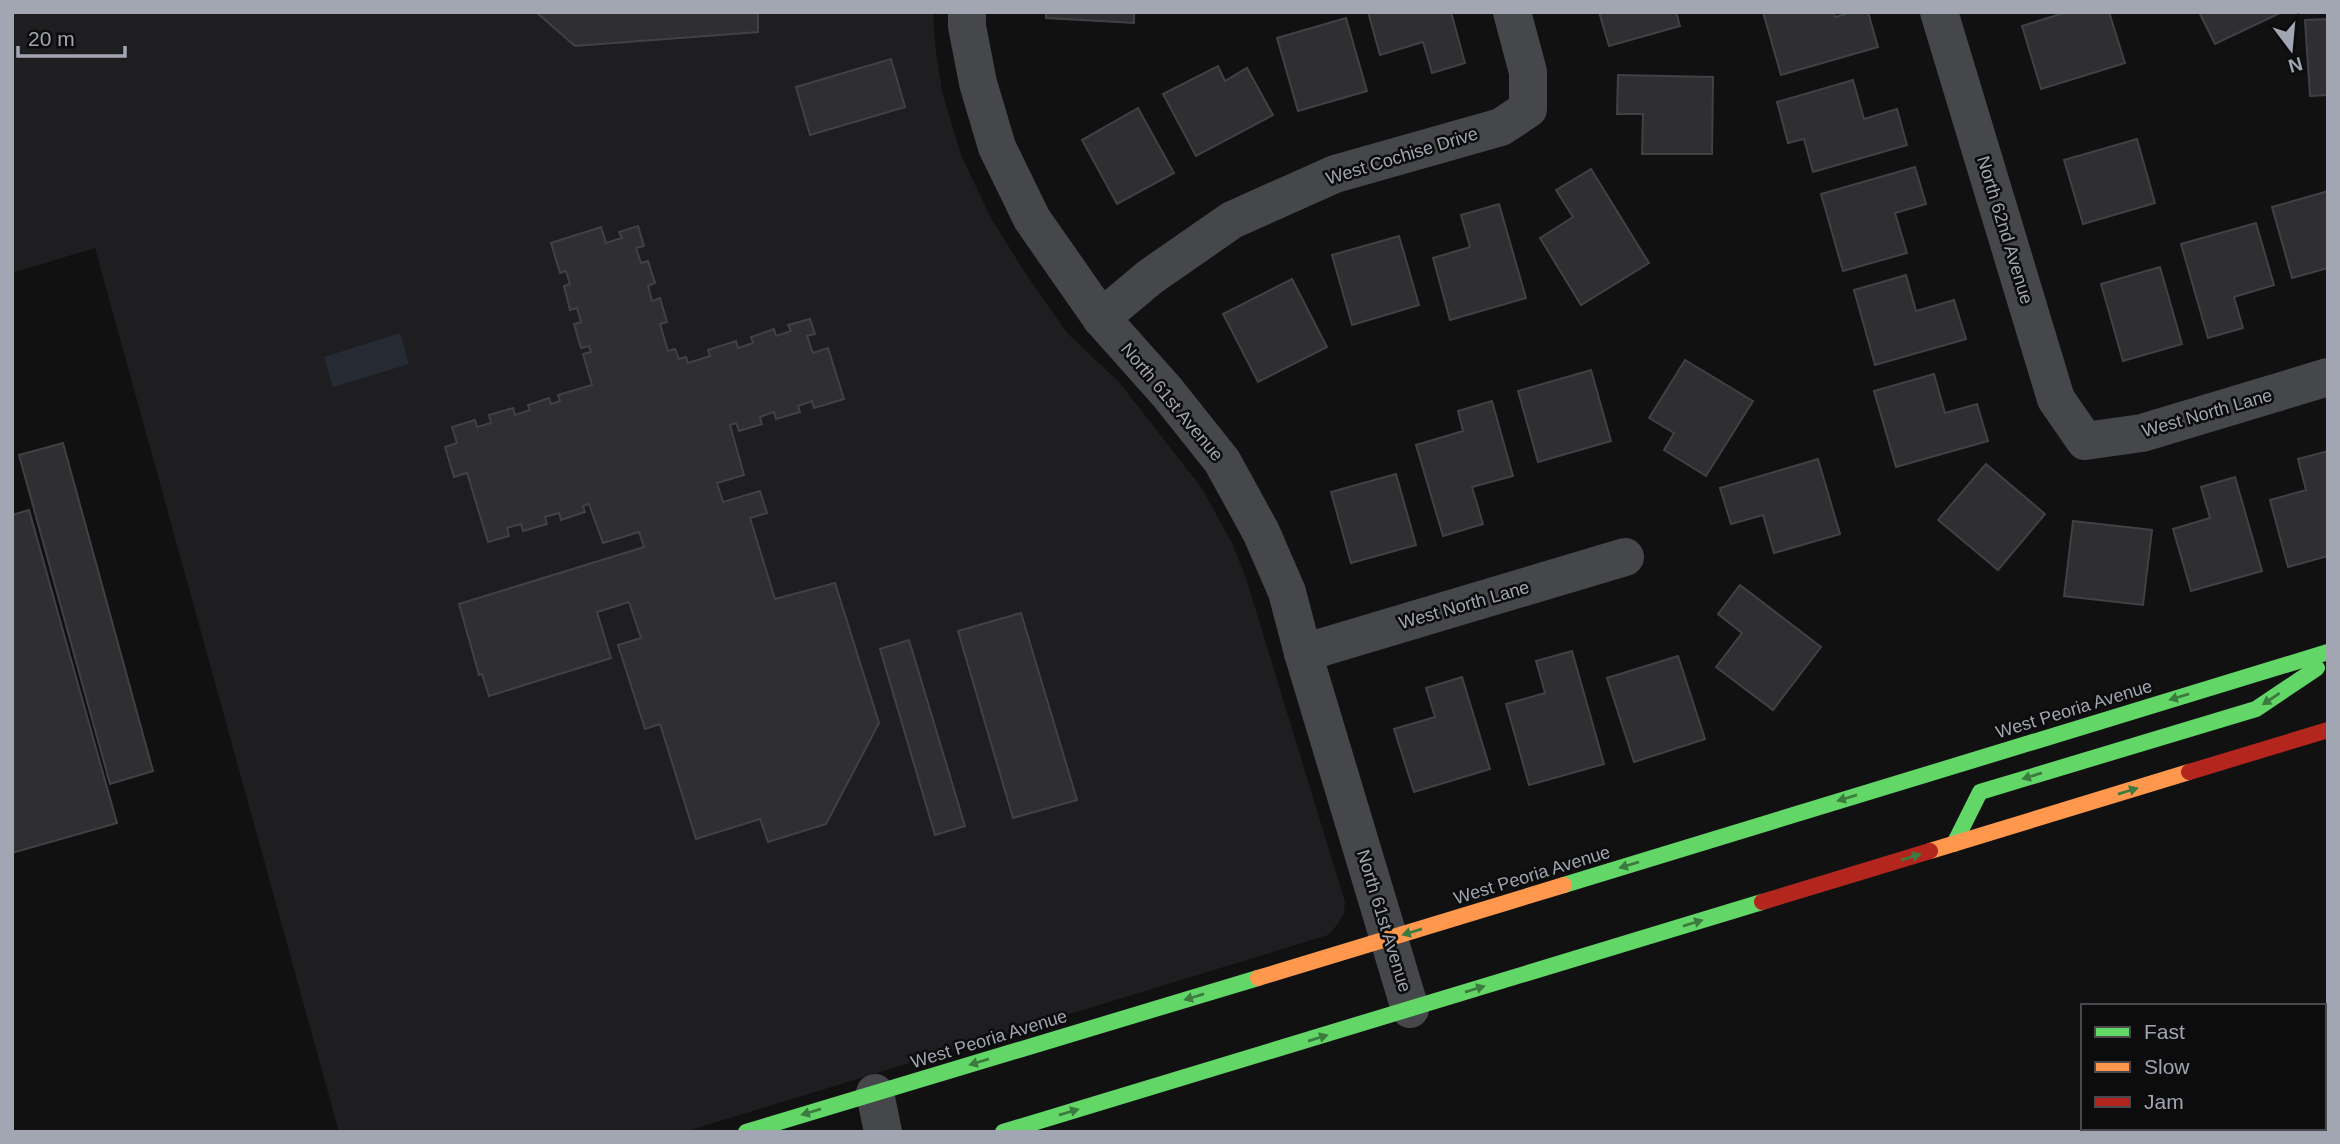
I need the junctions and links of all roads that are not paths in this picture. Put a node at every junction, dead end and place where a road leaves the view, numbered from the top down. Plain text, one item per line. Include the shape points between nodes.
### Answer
1 (967, 12) edge
2 (1511, 12) edge
3 (1939, 12) edge
4 (1101, 318) junction
5 (2328, 377) edge
6 (2085, 440) joint
7 (1625, 557) dead end
8 (2328, 652) edge
9 (1303, 653) junction
10 (2328, 661) edge
11 (2328, 730) edge
12 (1954, 844) junction
13 (1387, 939) junction
14 (1410, 1009) junction
15 (875, 1093) junction
16 (746, 1132) edge
17 (883, 1132) edge
18 (1003, 1132) edge

1 - 4 street, North 61st Avenue via 978,83 997,147 1032,219
2 - 4 street, West Cochise Drive via 1528,72 1528,109 1501,127 1335,174 1233,220 1150,277
3 - 6 street, North 62nd Avenue via 2056,398
4 - 9 street, North 61st Avenue via 1223,461 1287,592
5 - 6 street, West North Lane via 2142,433
7 - 9 street, West North Lane
8 -> 13 main road, West Peoria Avenue
9 - 13 street, North 61st Avenue
10 -> 12 main road via 2256,709 1980,792
12 -> 11 main road
14 -> 12 main road
13 - 14 street, North 61st Avenue
13 -> 15 main road, West Peoria Avenue
18 -> 14 main road
15 -> 16 main road, West Peoria Avenue
15 - 17 street

